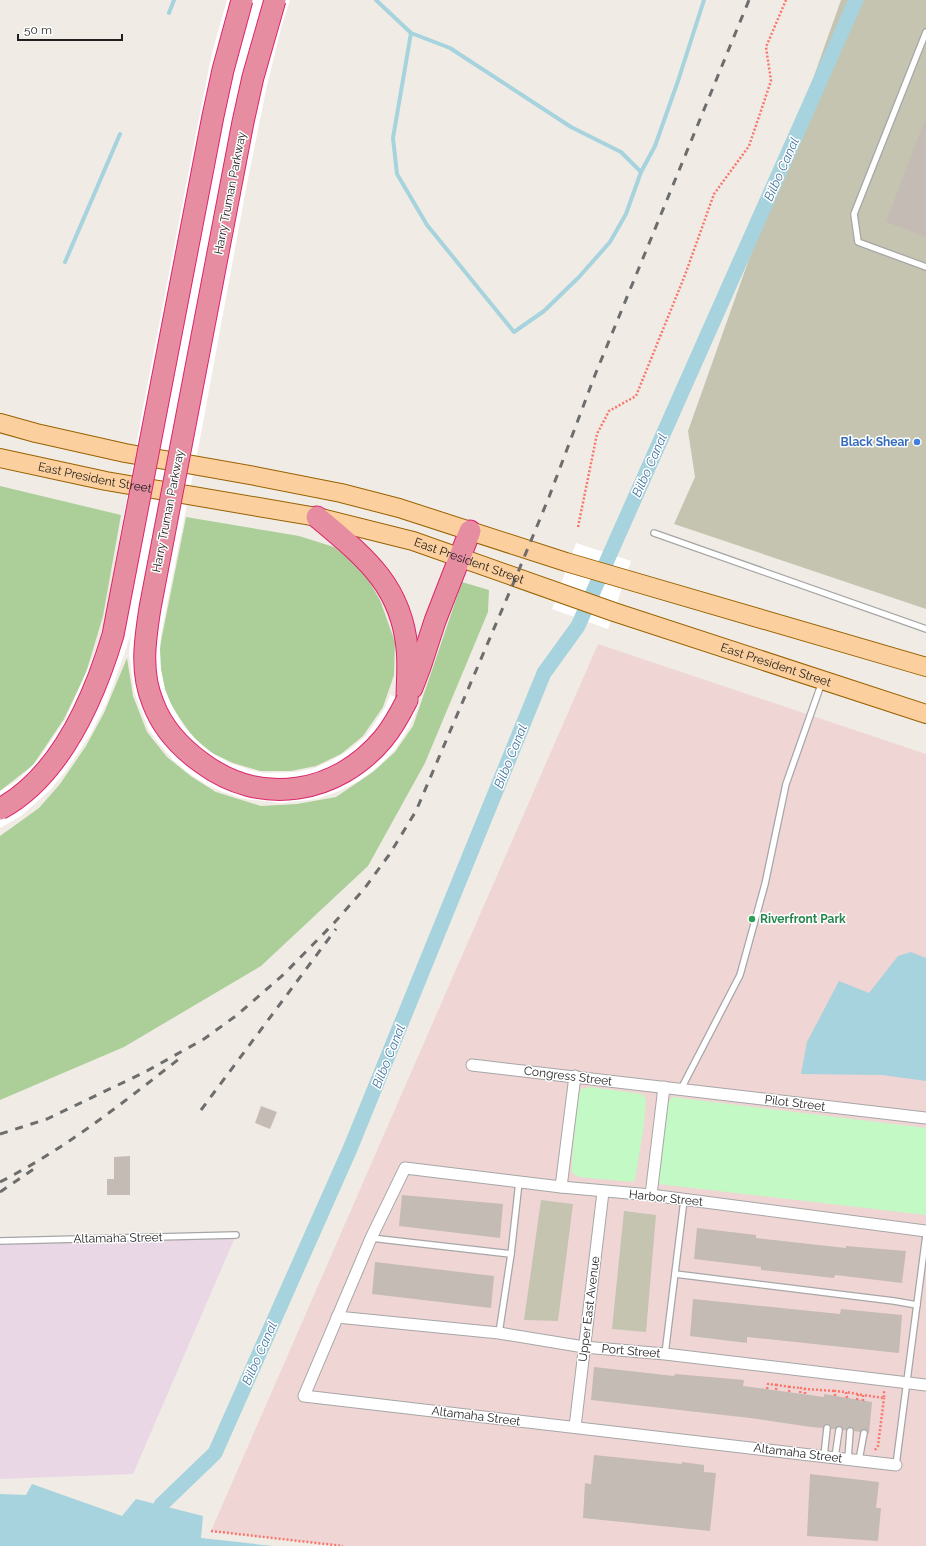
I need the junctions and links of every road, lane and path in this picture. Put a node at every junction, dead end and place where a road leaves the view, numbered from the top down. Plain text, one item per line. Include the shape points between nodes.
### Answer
1 (242, 0) edge
2 (275, 0) edge
3 (786, 0) edge
4 (926, 32) edge
5 (926, 267) edge
6 (0, 423) edge
7 (0, 458) edge
8 (318, 517) junction
9 (578, 527) dead end
10 (470, 531) junction
11 (654, 533) dead end
12 (459, 558) junction
13 (926, 629) edge
14 (926, 667) edge
15 (823, 680) junction
16 (407, 700) junction
17 (926, 714) edge
18 (0, 809) edge
19 (472, 1065) dead end
20 (575, 1076) junction
21 (664, 1087) junction
22 (681, 1089) junction
23 (926, 1118) edge
24 (405, 1168) joint
25 (519, 1182) junction
26 (561, 1187) junction
27 (603, 1192) junction
28 (651, 1195) junction
29 (684, 1200) junction
30 (926, 1231) edge
31 (236, 1235) dead end
32 (926, 1235) edge
33 (371, 1238) junction
34 (0, 1241) edge
35 (511, 1254) junction
36 (675, 1274) junction
37 (917, 1306) junction
38 (337, 1317) junction
39 (499, 1334) junction
40 (584, 1347) junction
41 (665, 1354) junction
42 (886, 1381) junction
43 (907, 1383) junction
44 (777, 1385) junction
45 (926, 1385) edge
46 (790, 1387) junction
47 (801, 1388) junction
48 (767, 1389) dead end
49 (805, 1389) junction
50 (776, 1390) dead end
51 (835, 1391) junction
52 (789, 1392) dead end
53 (846, 1392) junction
54 (800, 1394) dead end
55 (805, 1394) dead end
56 (858, 1394) junction
57 (864, 1395) junction
58 (835, 1396) dead end
59 (847, 1398) dead end
60 (857, 1400) dead end
61 (863, 1401) dead end
62 (575, 1427) junction
63 (827, 1428) dead end
64 (838, 1430) dead end
65 (850, 1431) dead end
66 (864, 1433) dead end
67 (824, 1456) junction
68 (835, 1458) junction
69 (854, 1460) junction
70 (896, 1465) joint
71 (211, 1531) dead end
72 (343, 1546) edge

1 - 18 highway, bridge via 213,116 114,635 96,687 58,756 24,792
2 - 16 highway, Harry Truman Parkway, bridge via 245,115 150,608 144,645 146,677 158,716 190,755 209,769 231,780 270,789 303,788 327,780 353,766 383,739
3 - 9 path via 766,47 771,81 749,146 714,194 685,275 636,396 609,411 597,434
4 - 5 lane via 854,214 858,242
6 - 10 main road via 125,453 341,493 400,508
7 - 8 main road, East President Street via 113,482
8 - 12 main road, East President Street via 413,541
8 - 16 highway via 362,555 391,591 400,610 405,635 408,665
10 - 12 highway, Harry Truman Parkway
10 - 14 main road
11 - 13 lane
12 - 15 main road, East President Street
12 - 16 highway, Harry Truman Parkway
15 - 17 main road, East President Street
15 - 22 lane via 786,784 765,884 740,975
19 - 20 street, Congress Street
20 - 21 street, Congress Street
20 - 26 street
21 - 22 street, Pilot Street
21 - 28 street
22 - 23 street, Pilot Street
24 - 25 street, Harbor Street
24 - 33 street, Altamaha Street
25 - 26 street, Harbor Street
25 - 35 lane
26 - 27 street, Harbor Street
27 - 28 street, Harbor Street
27 - 40 street, Upper East Avenue
28 - 29 street, Harbor Street
29 - 30 street, Harbor Street
29 - 36 lane
31 - 34 lane, Altamaha Street
32 - 37 lane
33 - 35 lane
33 - 38 street, Altamaha Street
35 - 39 lane
36 - 37 lane
36 - 41 lane
37 - 43 lane
38 - 39 street, Port Street
38 - 62 street, Altamaha Street via 304,1396
39 - 40 street, Port Street
40 - 41 street, Port Street
40 - 62 street, Upper East Avenue
41 - 42 street, Port Street
42 - 43 street, Port Street
42 - 57 path via 884,1398
43 - 45 street, Port Street
43 - 70 lane
44 - 46 path
44 - 48 path via 768,1384
44 - 50 path
46 - 47 path
46 - 52 path
47 - 49 path
47 - 54 path
49 - 51 path
49 - 55 path
51 - 53 path
51 - 58 path
53 - 56 path
53 - 59 path
56 - 57 path
56 - 60 path
57 - 61 path
62 - 67 street, Altamaha Street
63 - 67 lane
64 - 68 lane
65 - 69 lane
66 - 69 lane
67 - 68 street, Altamaha Street
68 - 69 street, Altamaha Street
69 - 70 street, Altamaha Street
71 - 72 path

